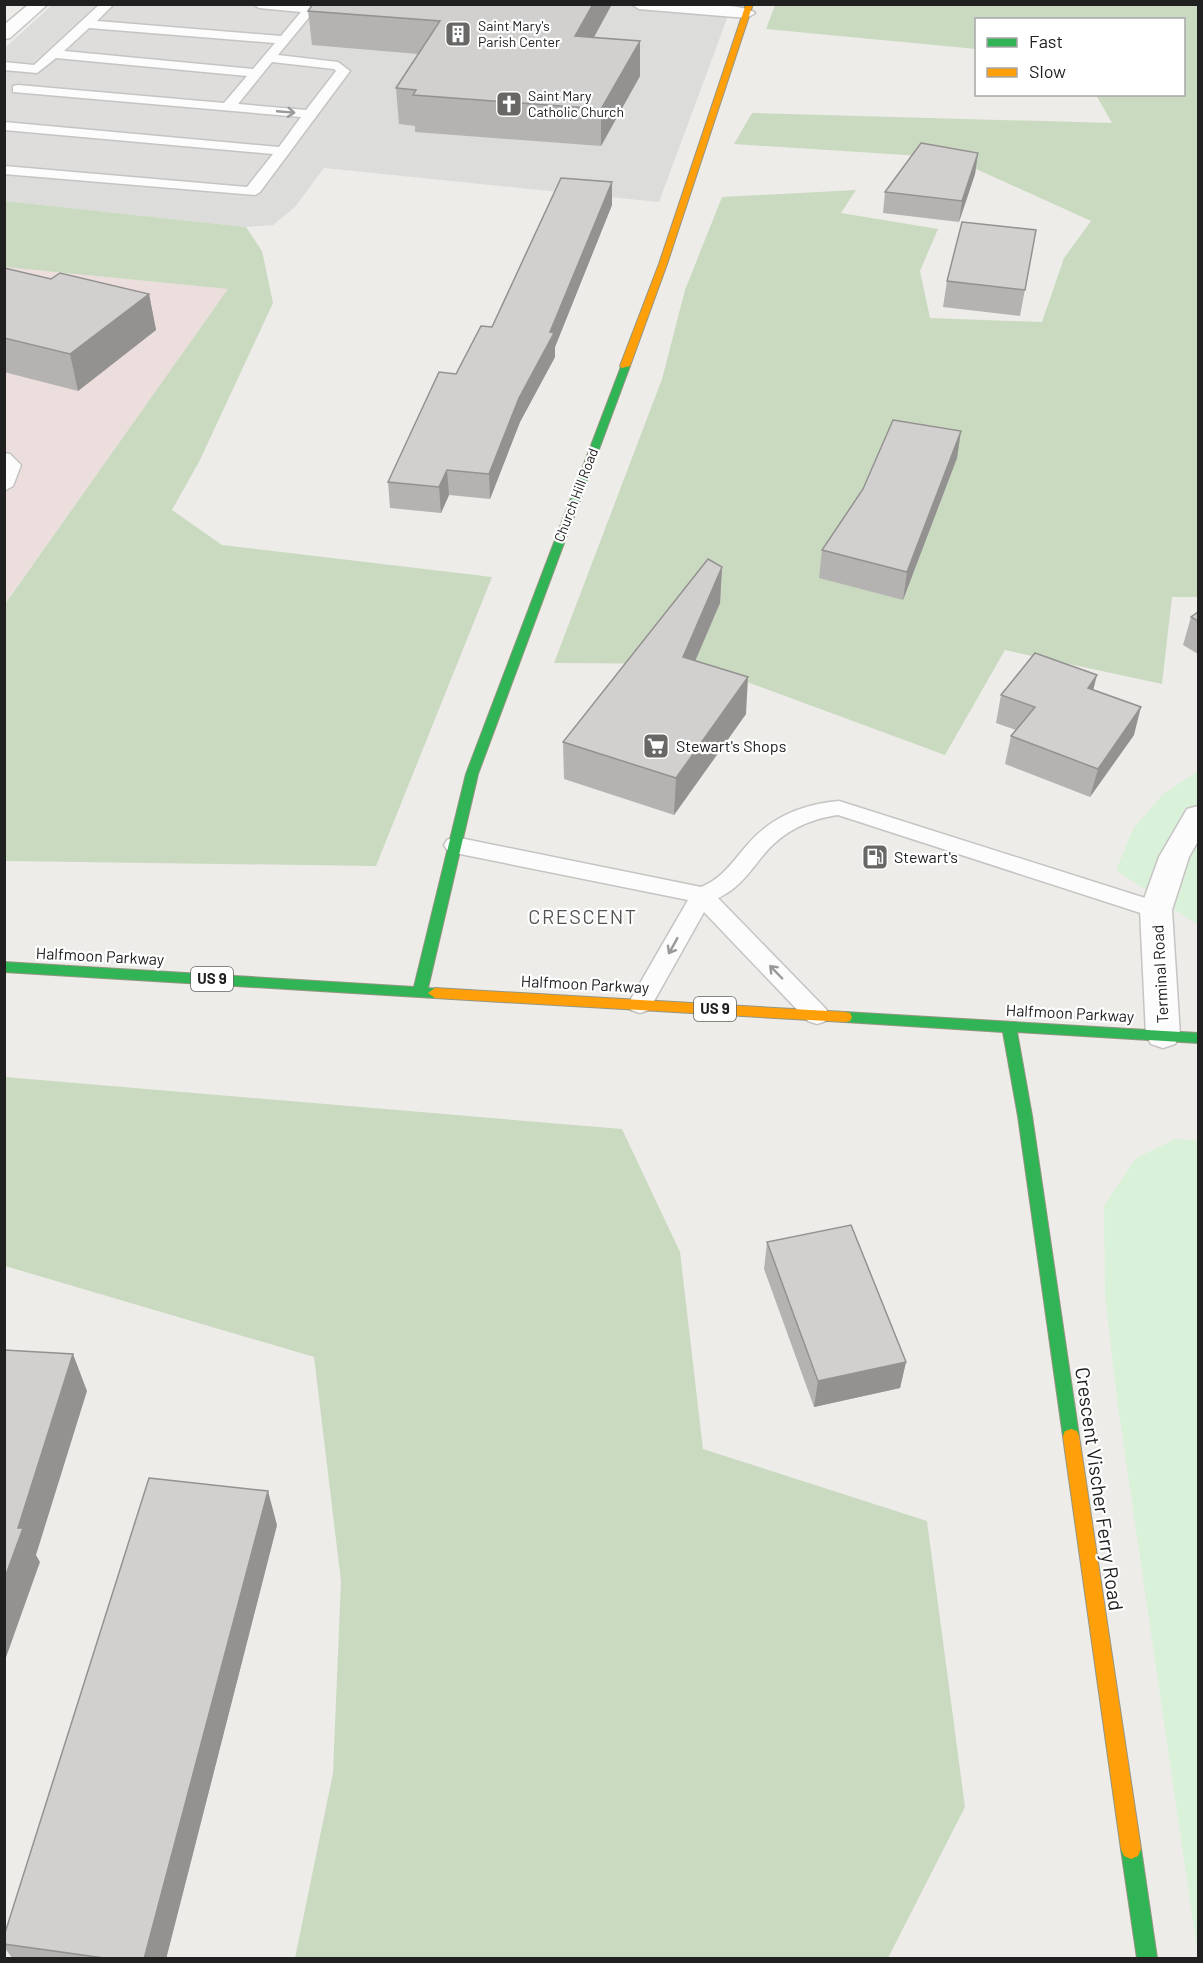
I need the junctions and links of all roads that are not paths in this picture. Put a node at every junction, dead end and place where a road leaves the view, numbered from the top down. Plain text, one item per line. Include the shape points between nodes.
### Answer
1 (40, 4) edge
2 (108, 4) edge
3 (259, 4) edge
4 (639, 4) edge
5 (313, 7) edge
6 (748, 9) edge
7 (86, 24) junction
8 (4, 34) edge
9 (284, 40) junction
10 (53, 54) junction
11 (267, 58) junction
12 (4, 66) edge
13 (37, 69) junction
14 (256, 73) junction
15 (18, 89) junction
16 (4, 102) edge
17 (228, 107) junction
18 (310, 114) junction
19 (4, 126) edge
20 (282, 151) junction
21 (4, 170) edge
22 (4, 458) edge
23 (4, 486) edge
24 (1198, 816) edge
25 (454, 845) junction
26 (702, 895) junction
27 (1156, 910) junction
28 (4, 967) edge
29 (420, 991) junction
30 (640, 1004) junction
31 (817, 1015) junction
32 (1009, 1026) junction
33 (1163, 1035) junction
34 (1198, 1038) edge
35 (1147, 1959) edge

1 - 8 street
2 - 7 lane
3 - 5 lane
4 - 6 street
5 - 9 lane
6 - 25 street, Church Hill Road via 663,264 472,774
7 - 9 lane
7 - 10 lane
9 - 11 lane
10 - 13 lane
10 - 14 lane
11 - 14 lane
11 - 18 lane via 342,68
12 - 13 lane
13 - 15 lane
14 - 17 lane
15 - 16 lane
15 - 17 lane
17 -> 18 lane
18 - 20 lane
19 - 20 lane
20 - 21 lane via 250,192
22 - 23 lane via 12,465
24 - 27 street, Terminal Road via 1174,857
25 - 26 lane
25 - 29 street, Church Hill Road
26 - 27 lane via 734,878 758,846 793,819 818,809 839,808
26 -> 30 lane
31 -> 26 lane
27 - 33 street, Terminal Road
28 - 29 street, Halfmoon Parkway / US 9
29 - 30 street, Halfmoon Parkway / US 9
30 - 31 street, Halfmoon Parkway / US 9
31 - 32 street, Halfmoon Parkway / US 9
32 - 33 street, Halfmoon Parkway / US 9
32 - 35 street, Crescent Vischer Ferry Road
33 - 34 street, US 9

